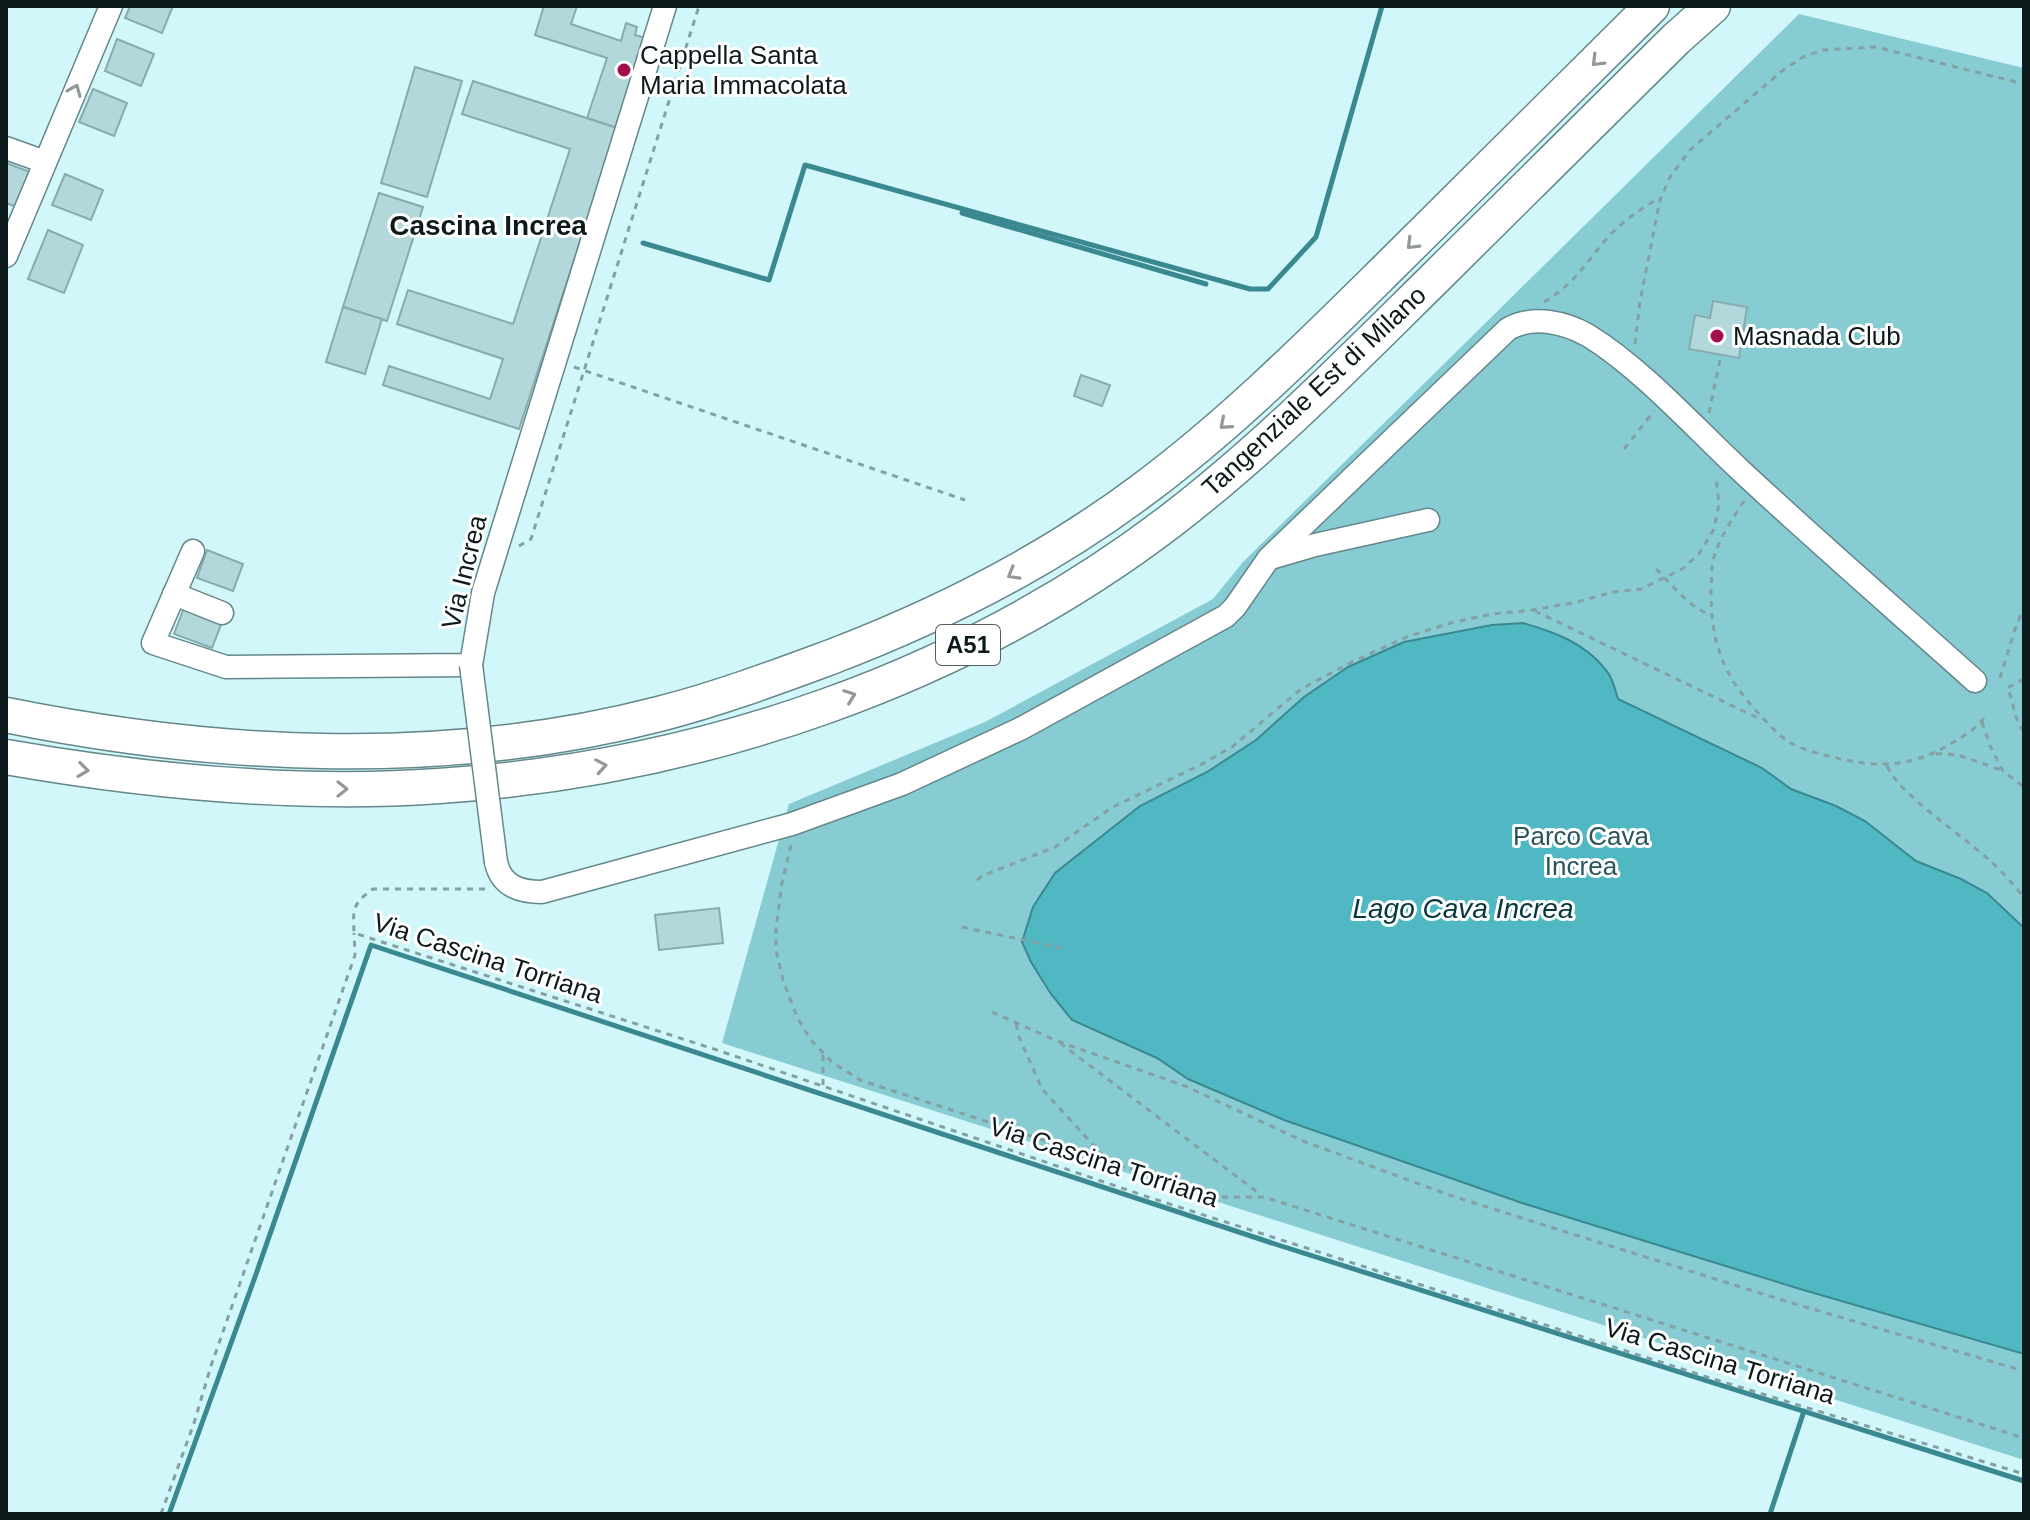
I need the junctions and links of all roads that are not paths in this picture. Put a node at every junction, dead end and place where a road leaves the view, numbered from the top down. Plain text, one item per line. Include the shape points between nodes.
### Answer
1 (111, 6) edge
2 (665, 6) edge
3 (1652, 6) edge
4 (1713, 6) edge
5 (6, 148) edge
6 (45, 162) junction
7 (6, 256) edge
8 (1428, 520) dead end
9 (193, 551) dead end
10 (1269, 558) junction
11 (174, 594) junction
12 (222, 613) dead end
13 (471, 665) junction
14 (1975, 681) dead end
15 (6, 715) edge
16 (6, 757) edge

6 -> 1 street
2 - 13 street, Via Increa via 483,593
3 -> 15 highway, Tangenziale Est di Milano / A51 via 1285,369 1210,436 1079,535 909,626 684,708 498,742 393,750 253,748
16 -> 4 highway, Tangenziale Est di Milano / A51 via 241,786 455,785 557,774 675,751 769,725 913,671 1074,587 1231,471 1310,401
5 - 6 street
6 - 7 street
8 - 10 street
9 - 11 street
10 - 13 street, Via Increa, bridge via 1235,607 1215,623 1020,729 902,784 787,835 542,892 519,889 500,876
10 - 14 street via 1508,329 1542,321 1589,336 1632,368
11 - 12 street
11 - 13 street via 153,643 226,667

